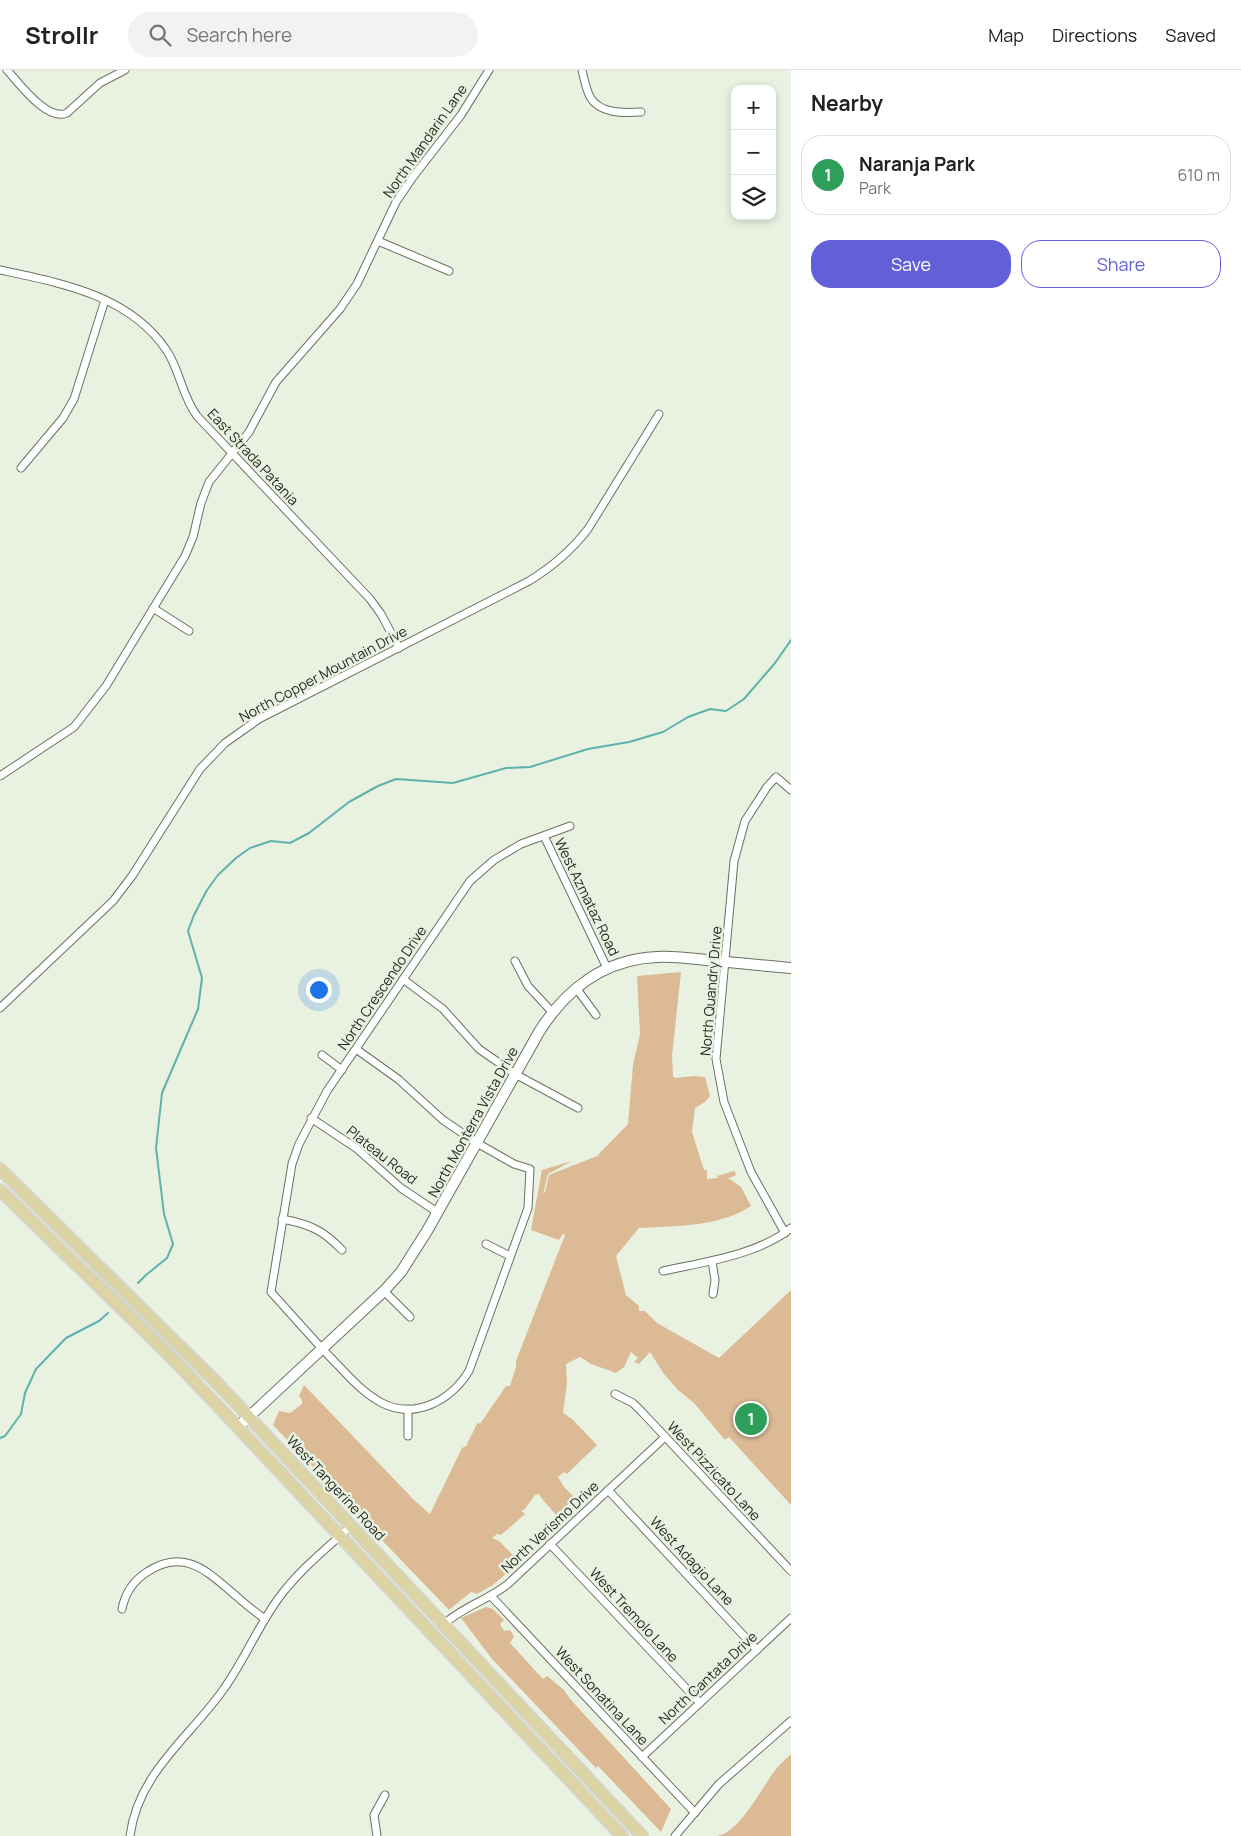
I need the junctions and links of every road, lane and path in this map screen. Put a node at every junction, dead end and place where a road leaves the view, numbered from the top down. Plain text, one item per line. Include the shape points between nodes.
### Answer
1 (7, 70) edge
2 (125, 70) edge
3 (489, 70) edge
4 (582, 70) edge
5 (641, 112) dead end
6 (378, 241) junction
7 (0, 270) edge
8 (448, 271) dead end
9 (105, 300) junction
10 (659, 414) dead end
11 (232, 454) junction
12 (20, 468) dead end
13 (153, 608) junction
14 (189, 631) dead end
15 (399, 648) junction
16 (0, 776) edge
17 (791, 790) edge
18 (570, 826) dead end
19 (544, 836) junction
20 (515, 961) dead end
21 (726, 962) junction
22 (607, 968) junction
23 (791, 968) edge
24 (403, 979) junction
25 (576, 988) junction
26 (0, 1008) edge
27 (552, 1012) junction
28 (596, 1016) dead end
29 (356, 1049) junction
30 (322, 1055) dead end
31 (342, 1070) junction
32 (515, 1074) junction
33 (578, 1108) dead end
34 (311, 1118) junction
35 (477, 1143) junction
36 (0, 1169) edge
37 (0, 1190) edge
38 (437, 1212) junction
39 (282, 1219) junction
40 (788, 1231) edge
41 (486, 1244) dead end
42 (342, 1250) dead end
43 (510, 1256) junction
44 (712, 1261) junction
45 (663, 1271) dead end
46 (384, 1291) junction
47 (713, 1294) dead end
48 (410, 1318) dead end
49 (323, 1349) junction
50 (615, 1394) dead end
51 (408, 1409) junction
52 (249, 1417) junction
53 (238, 1427) junction
54 (408, 1436) dead end
55 (665, 1437) junction
56 (608, 1490) junction
57 (351, 1526) junction
58 (340, 1536) junction
59 (550, 1544) junction
60 (791, 1571) edge
61 (491, 1596) junction
62 (122, 1609) dead end
63 (791, 1618) edge
64 (265, 1619) junction
65 (443, 1625) junction
66 (757, 1650) junction
67 (700, 1703) junction
68 (791, 1721) edge
69 (642, 1757) junction
70 (386, 1795) dead end
71 (695, 1813) junction
72 (130, 1836) edge
73 (377, 1836) edge
74 (622, 1836) edge
75 (642, 1836) edge
76 (675, 1836) edge

1 - 2 street via 46,111 62,116 100,83
3 - 6 street, North Mandarin Lane via 461,115 396,202
4 - 5 street via 590,97 600,108 624,113
6 - 8 street
6 - 11 street, North Mandarin Lane via 357,284 340,309 276,382 255,422
7 - 9 street, East Strada Patania via 62,284
9 - 11 street, East Strada Patania via 131,314 158,339 168,352 193,410
9 - 12 street via 74,399 63,418
10 - 15 street, North Copper Mountain Drive via 588,529 560,559 529,581
11 - 13 street, North Mandarin Lane via 206,487 189,548
11 - 15 street, East Strada Patania via 370,600
13 - 14 street
13 - 16 street, North Mandarin Lane via 106,686 74,727
15 - 26 street, North Copper Mountain Drive via 259,719 225,743 191,781 113,901
17 - 21 street, North Quandry Drive via 776,777 745,821 734,861
18 - 19 street, North Crescendo Drive
19 - 22 street, West Azmataz Road
19 - 24 street, North Crescendo Drive via 494,860 470,881
20 - 27 street via 528,986
21 - 22 street, North Monterra Vista Drive via 656,957
21 - 23 street, North Monterra Vista Drive
21 - 40 street, North Quandry Drive via 716,1059 724,1102 751,1172
22 - 25 street, North Monterra Vista Drive
24 - 29 street, North Crescendo Drive
24 - 32 street via 444,1009 479,1050
25 - 27 street, North Monterra Vista Drive
25 - 28 street
27 - 32 street, North Monterra Vista Drive
29 - 31 street, North Crescendo Drive
29 - 35 street via 398,1078 443,1120
30 - 31 street
31 - 34 street, North Crescendo Drive
32 - 33 street
32 - 35 street, North Monterra Vista Drive
34 - 38 street, Plateau Road via 356,1148 401,1188
34 - 39 street, North Crescendo Drive via 292,1164
35 - 38 street, North Monterra Vista Drive
35 - 43 street via 530,1170 528,1208
36 - 52 main road, West Tangerine Road
37 - 53 main road
38 - 46 street, North Monterra Vista Drive via 414,1253
39 - 42 street via 320,1230
39 - 49 street, North Crescendo Drive via 271,1292
40 - 44 street via 762,1246
41 - 43 street
43 - 51 street via 469,1370 461,1383 439,1402
44 - 45 street
44 - 47 street
46 - 48 street
46 - 49 street, North Monterra Vista Drive
49 - 51 street via 366,1393 394,1408
49 - 52 street, North Monterra Vista Drive
50 - 55 street, West Pizzicato Lane via 633,1403
51 - 54 street
52 - 53 street, North Monterra Vista Drive
52 - 57 main road, West Tangerine Road
53 - 58 main road
55 - 56 street, North Verismo Drive
55 - 60 street, West Pizzicato Lane
56 - 59 street, North Verismo Drive
56 - 66 street, West Adagio Lane
57 - 58 street
57 - 65 main road, West Tangerine Road
58 - 64 street via 288,1586
58 - 74 main road
59 - 61 street, North Verismo Drive
59 - 67 street, West Tremolo Lane
61 - 65 street, North Verismo Drive via 458,1612
61 - 69 street, West Sonatina Lane
62 - 64 street via 128,1590 142,1575 161,1565 183,1562 207,1571
63 - 66 street, North Cantata Drive
64 - 72 street via 224,1690 161,1764 141,1798
65 - 75 main road, West Tangerine Road
66 - 67 street, North Cantata Drive
67 - 69 street, North Cantata Drive
68 - 71 street via 719,1784
69 - 71 street, West Sonatina Lane
70 - 73 street via 374,1815
71 - 76 street

